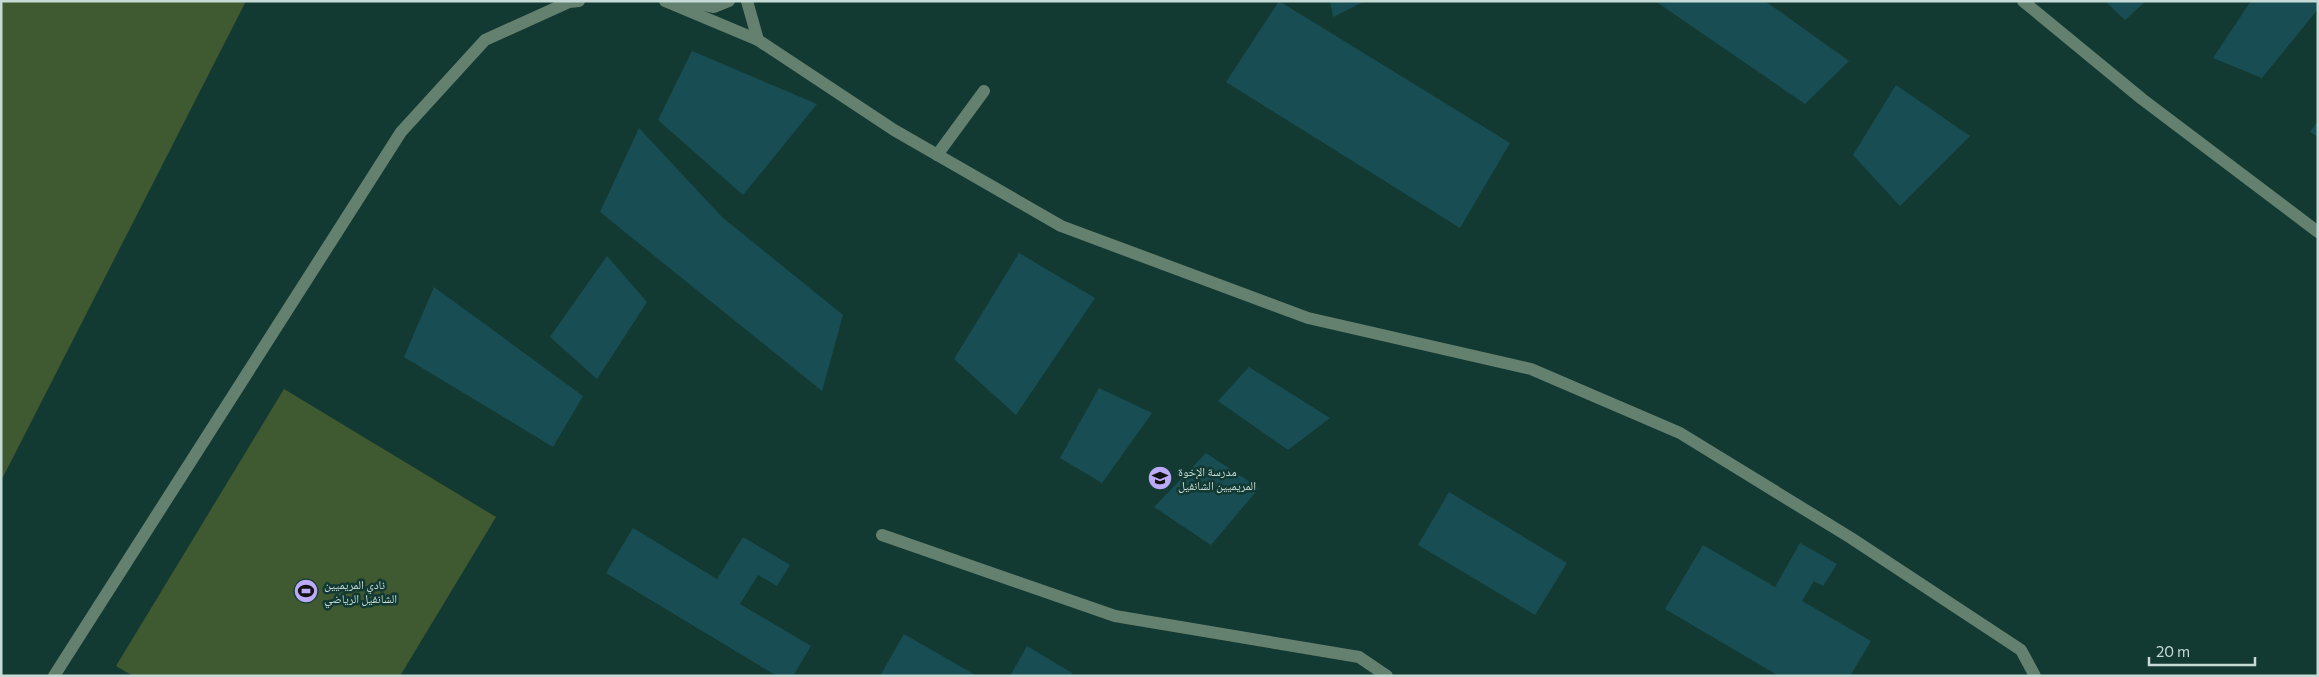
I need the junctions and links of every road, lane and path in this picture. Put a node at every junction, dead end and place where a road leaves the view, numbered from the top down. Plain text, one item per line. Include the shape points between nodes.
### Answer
1 (578, 1) edge
2 (665, 1) edge
3 (685, 1) edge
4 (729, 1) edge
5 (747, 1) edge
6 (2023, 1) edge
7 (758, 40) junction
8 (984, 91) dead end
9 (937, 155) junction
10 (2318, 232) edge
11 (882, 535) dead end
12 (54, 676) edge
13 (1387, 676) edge
14 (2035, 676) edge

1 - 12 street via 569,2 485,40 401,132
2 - 7 street
3 - 4 street via 714,7
5 - 7 street
6 - 10 street via 2142,99
7 - 9 street
8 - 9 street
9 - 14 street via 1070,230 1308,318 1531,369 1680,433 1851,538 2021,650
11 - 13 street via 1115,616 1359,657

